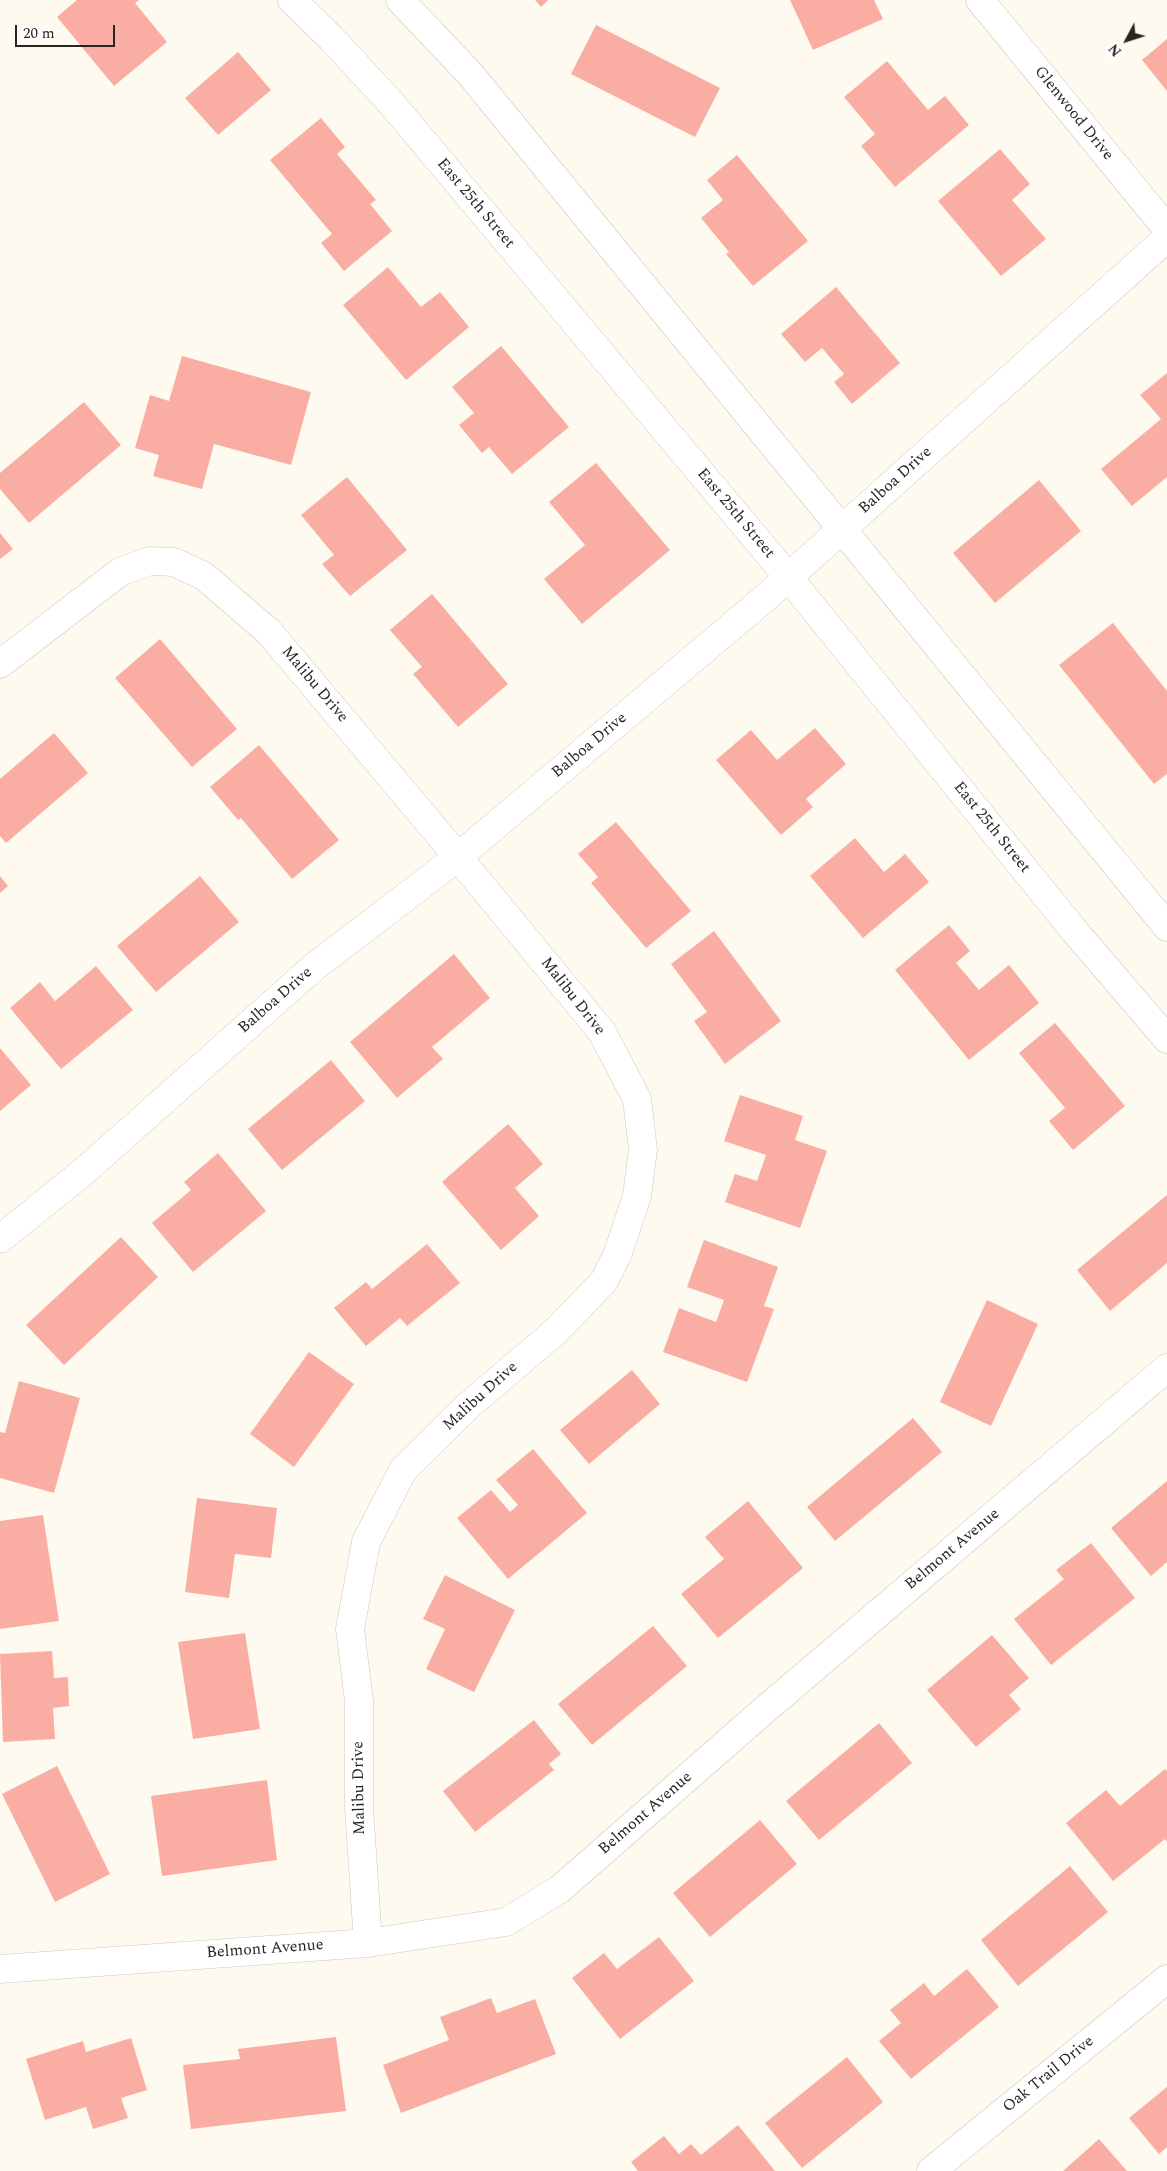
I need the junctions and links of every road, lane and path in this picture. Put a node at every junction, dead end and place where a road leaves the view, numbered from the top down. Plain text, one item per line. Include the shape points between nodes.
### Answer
1 (292, 0) edge
2 (400, 0) edge
3 (980, 0) edge
4 (1167, 229) edge
5 (1167, 238) edge
6 (843, 528) junction
7 (788, 578) junction
8 (0, 664) edge
9 (458, 857) junction
10 (1167, 927) edge
11 (1167, 1039) edge
12 (0, 1238) edge
13 (1167, 1368) edge
14 (368, 1943) junction
15 (0, 1969) edge
16 (1167, 1979) edge
17 (931, 2171) edge

1 - 7 street, East 25th Street via 392,104
2 - 6 street via 471,74
3 - 4 street, Glenwood Drive
5 - 6 street, Balboa Drive
6 - 7 street, Balboa Drive
6 - 10 street
7 - 9 street, Balboa Drive
7 - 11 street, East 25th Street via 1072,928
8 - 9 street, Malibu Drive via 120,572 150,561 174,562 204,576 269,632
9 - 12 street, Balboa Drive via 314,967 82,1173
9 - 14 street, Malibu Drive via 602,1032 637,1099 643,1150 637,1196 618,1253 604,1281 556,1331 468,1406 403,1470 366,1542 350,1629 359,1701 359,1807
13 - 14 street, Belmont Avenue via 761,1713 560,1889 506,1922
14 - 15 street, Belmont Avenue
16 - 17 street, Oak Trail Drive

